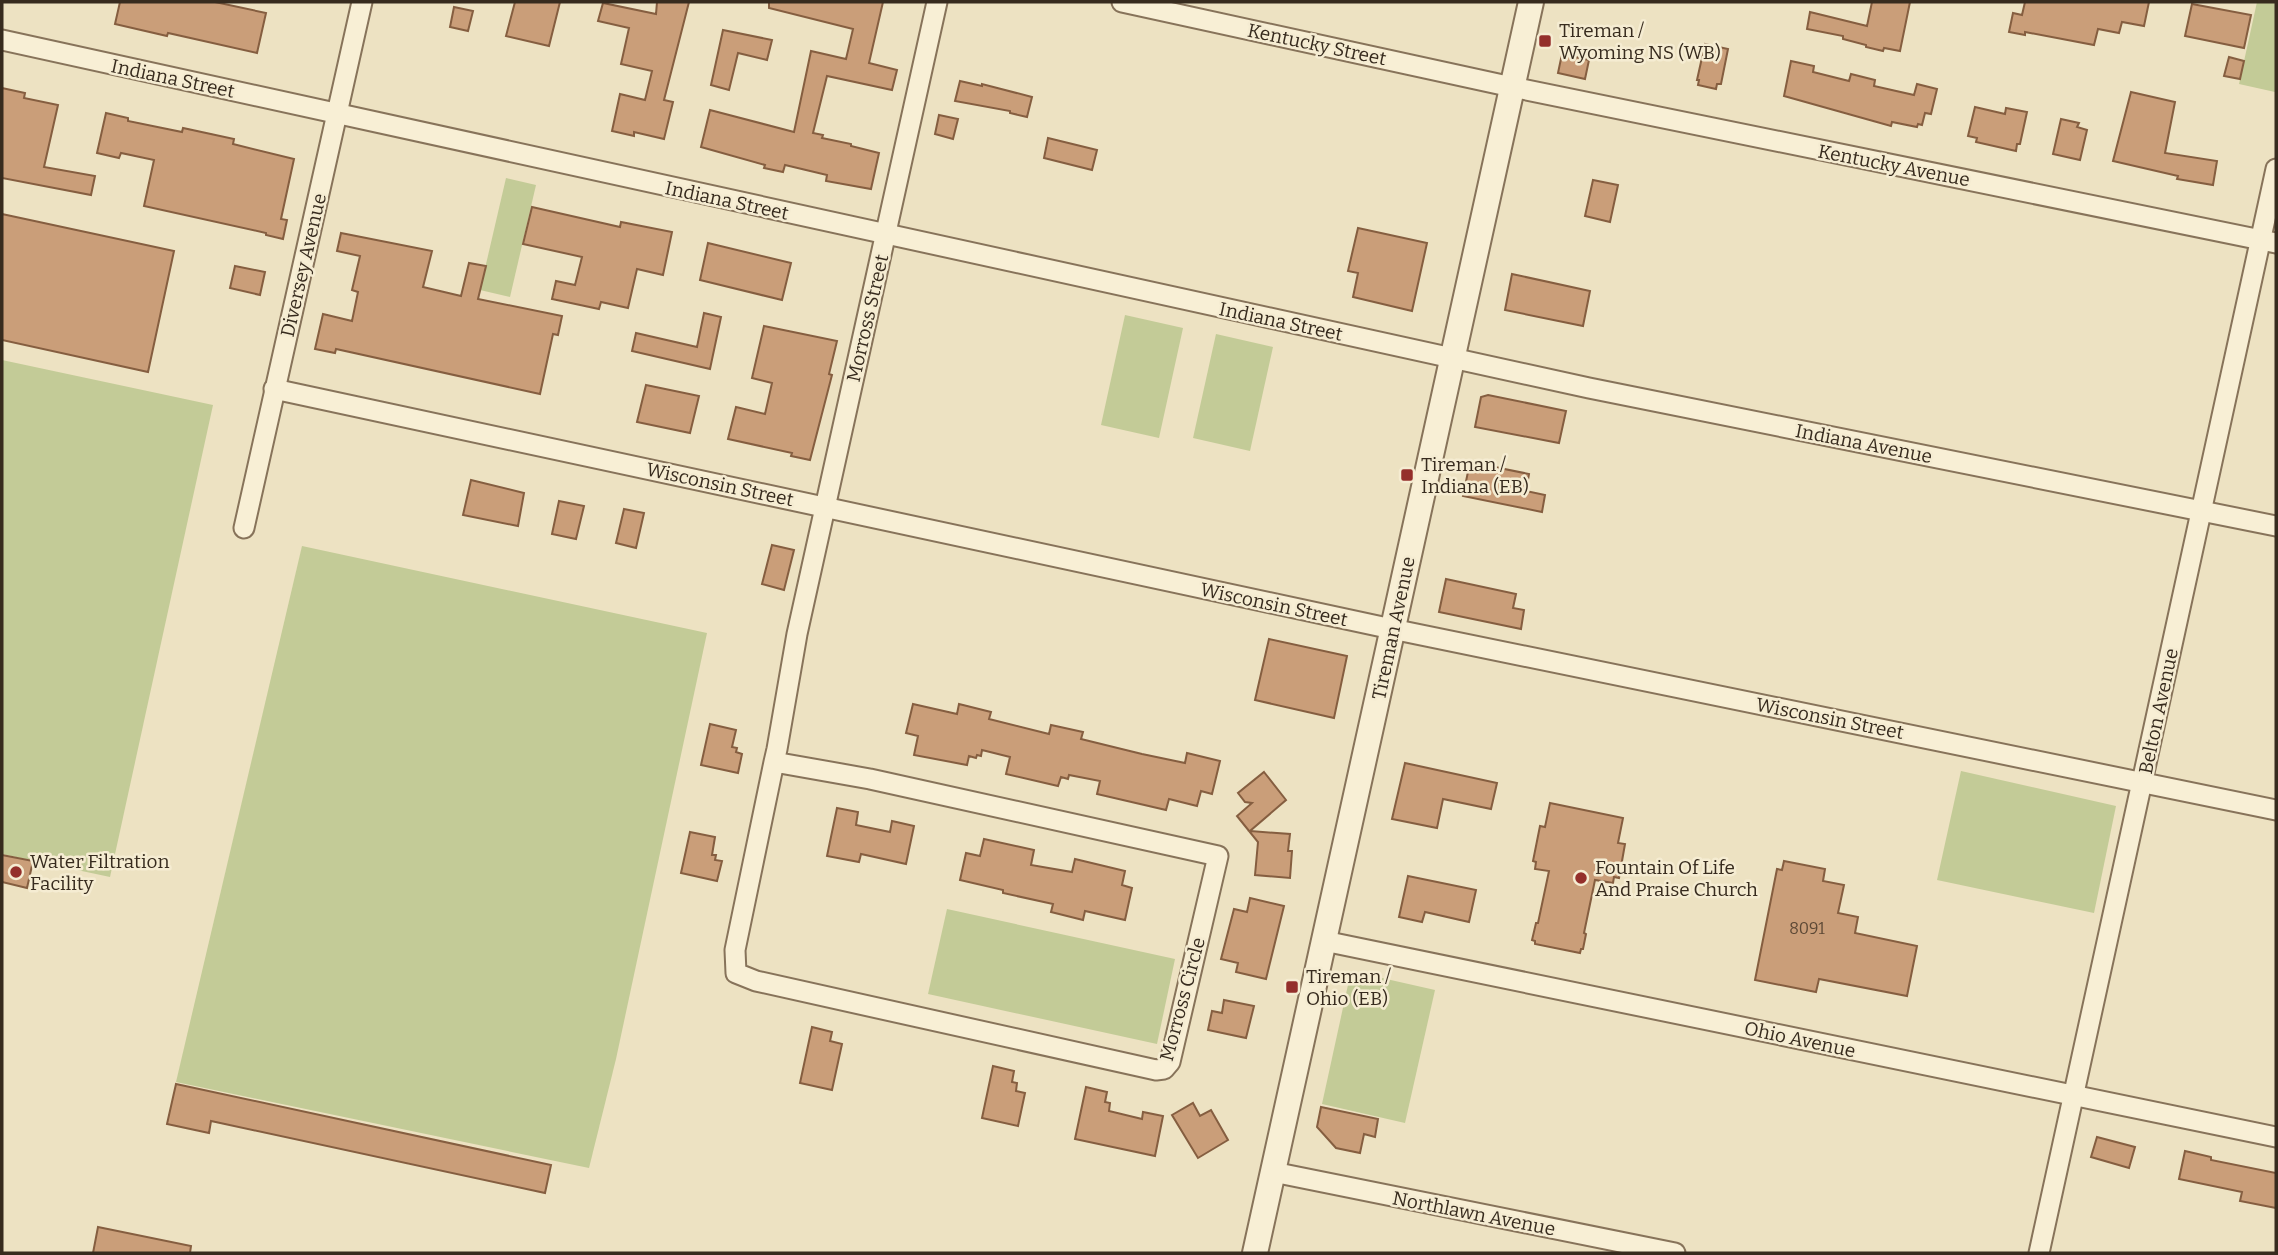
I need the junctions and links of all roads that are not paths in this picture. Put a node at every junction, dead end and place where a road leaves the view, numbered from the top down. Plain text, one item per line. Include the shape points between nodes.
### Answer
1 (362, 2) edge
2 (937, 2) edge
3 (1122, 2) edge
4 (1531, 2) edge
5 (2, 40) edge
6 (1512, 87) junction
7 (337, 114) junction
8 (2276, 169) edge
9 (885, 234) junction
10 (2269, 241) edge
11 (1452, 358) junction
12 (274, 390) junction
13 (825, 506) junction
14 (2202, 511) junction
15 (2276, 526) edge
16 (244, 527) dead end
17 (1392, 629) junction
18 (797, 634) joint
19 (774, 762) junction
20 (2143, 782) junction
21 (2276, 810) edge
22 (1324, 942) junction
23 (2073, 1096) junction
24 (2276, 1137) edge
25 (1273, 1172) junction
26 (1255, 1253) edge
27 (1675, 1253) edge
28 (2039, 1253) edge

1 - 7 street, Diversey Avenue
2 - 9 street, Morross Street
3 - 6 street, Kentucky Street
4 - 6 street, Tireman Avenue
5 - 7 street, Indiana Street
6 - 10 street, Kentucky Avenue
6 - 11 street, Tireman Avenue
7 - 9 street, Indiana Street
7 - 12 street, Diversey Avenue
8 - 10 street, Belton Avenue
9 - 11 street, Indiana Street
9 - 13 street, Morross Street
10 - 14 street, Belton Avenue
11 - 14 street, Indiana Avenue
11 - 17 street, Tireman Avenue
12 - 13 street, Wisconsin Street
12 - 16 street, Diversey Avenue
13 - 17 street, Wisconsin Street
13 - 18 street, Morross Street
14 - 15 street, Indiana Avenue
14 - 20 street, Belton Avenue
17 - 20 street, Wisconsin Street
17 - 22 street, Tireman Avenue
18 - 19 street, Morross Circle
19 - 19 street, Morross Circle via 1217,856 1170,1062 1156,1070 756,981 736,972 735,950
20 - 21 street, Wisconsin Street
20 - 23 street, Belton Avenue
22 - 23 street, Ohio Avenue
22 - 25 street, Tireman Avenue
23 - 24 street, Ohio Avenue
23 - 28 street, Belton Avenue
25 - 26 street, Tireman Avenue
25 - 27 street, Northlawn Avenue

